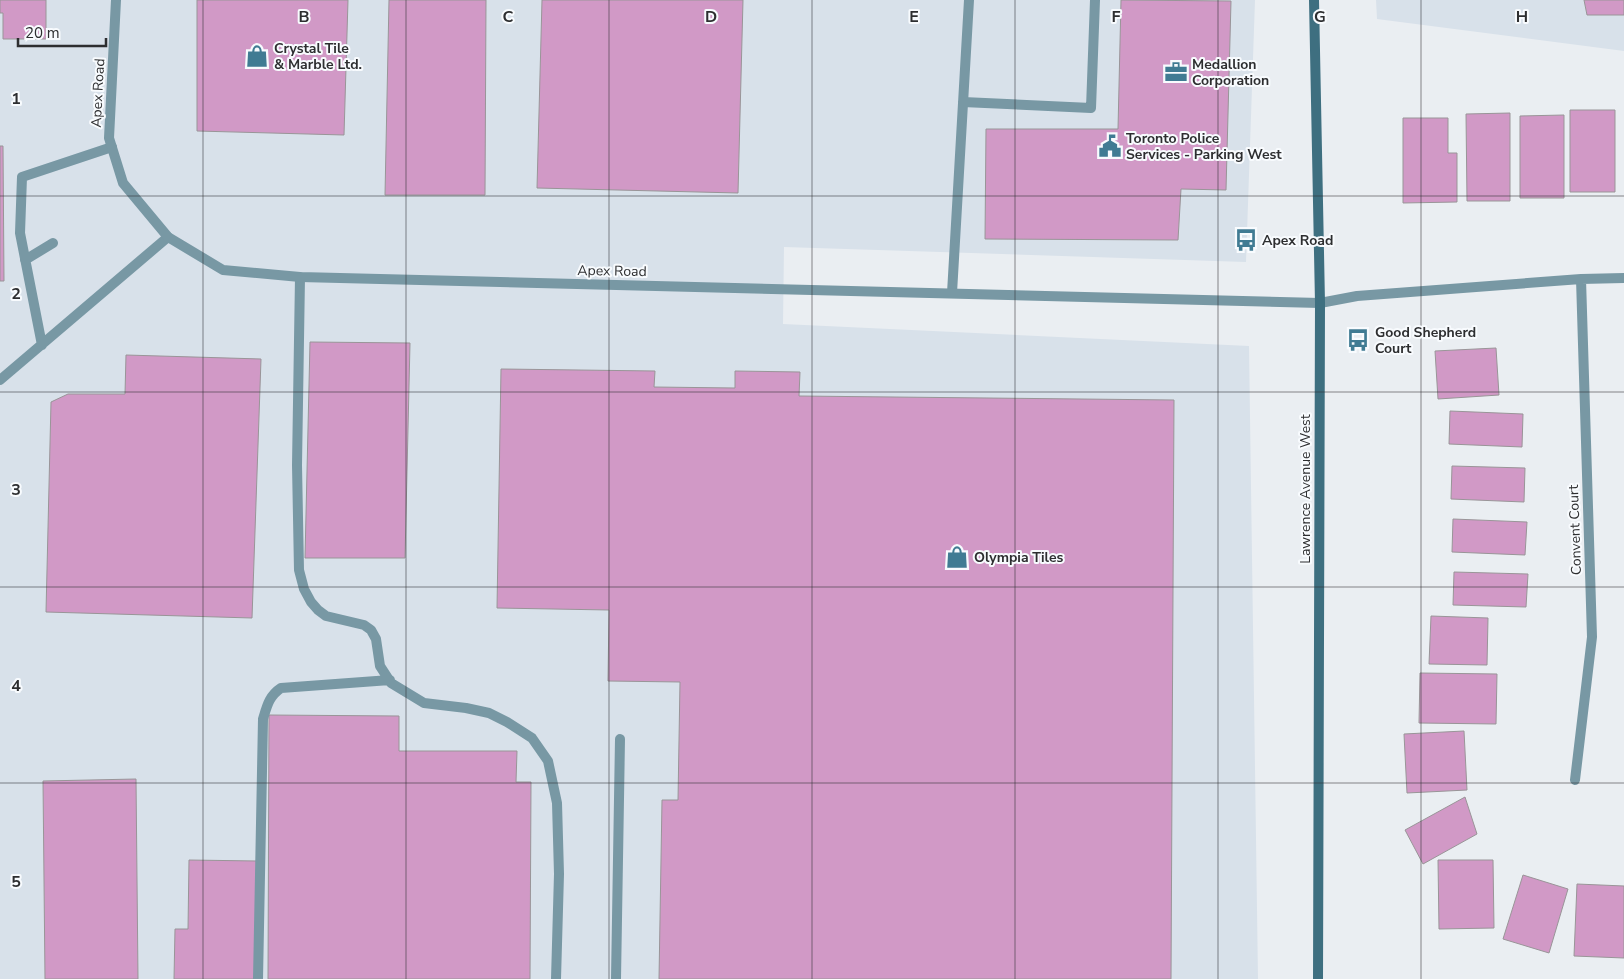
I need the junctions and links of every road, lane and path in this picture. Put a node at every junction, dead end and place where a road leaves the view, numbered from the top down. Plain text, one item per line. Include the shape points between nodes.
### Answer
1 (116, 0) edge
2 (969, 0) edge
3 (1095, 0) edge
4 (1314, 0) edge
5 (963, 102) junction
6 (112, 147) junction
7 (168, 237) junction
8 (53, 243) dead end
9 (26, 260) junction
10 (300, 277) junction
11 (1624, 278) edge
12 (1580, 279) junction
13 (952, 294) junction
14 (1320, 303) junction
15 (42, 345) junction
16 (0, 380) edge
17 (390, 680) junction
18 (620, 739) dead end
19 (1575, 780) dead end
20 (258, 979) edge
21 (556, 979) edge
22 (616, 979) edge
23 (1318, 979) edge

1 - 6 street, Apex Road via 109,138
2 - 5 street
3 - 5 street via 1091,108
4 - 14 main road, Lawrence Avenue West
5 - 13 street
6 - 7 street, Apex Road via 123,183
6 - 9 street via 22,177 20,233
7 - 10 street, Apex Road via 223,270
7 - 15 street
8 - 9 street
9 - 15 street
10 - 13 street, Apex Road
10 - 17 street via 299,570 310,602 318,610 326,616 364,625 371,630 376,638 380,666
11 - 12 street
12 - 14 street via 1357,296
12 - 19 street, Convent Court via 1592,636
13 - 14 street, Apex Road
14 - 23 main road, Lawrence Avenue West
15 - 16 street
17 - 20 street via 281,688 268,701 263,719
17 - 21 street via 424,702 489,713 507,722 532,738 548,761 556,803 559,874
18 - 22 street

